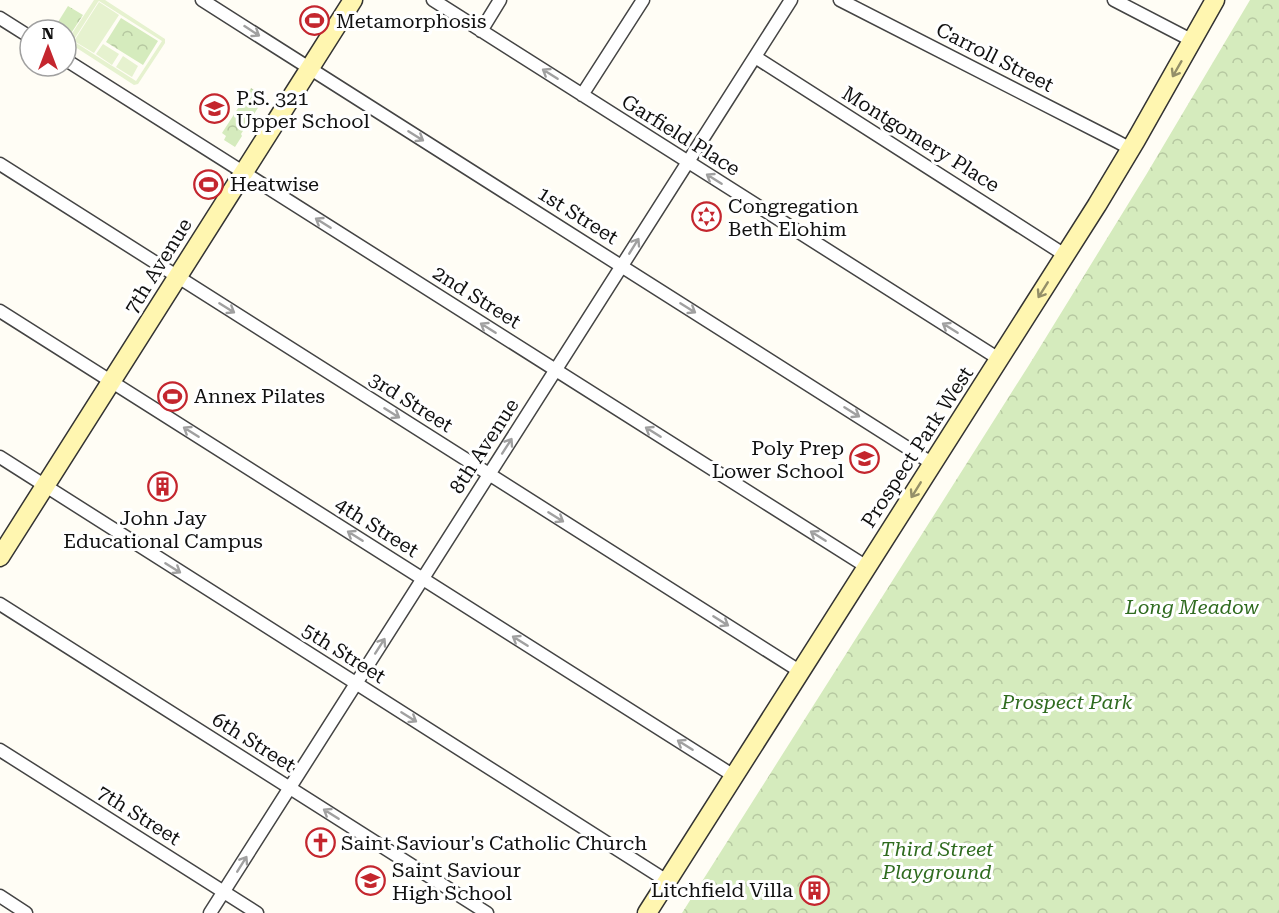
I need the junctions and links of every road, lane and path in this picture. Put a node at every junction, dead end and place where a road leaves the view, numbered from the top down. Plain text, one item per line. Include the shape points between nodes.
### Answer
1 (202, 0) edge
2 (353, 0) edge
3 (433, 0) edge
4 (500, 0) edge
5 (643, 0) edge
6 (791, 0) edge
7 (840, 0) edge
8 (1114, 0) edge
9 (1215, 0) edge
10 (0, 18) edge
11 (18, 29) edge
12 (481, 31) junction
13 (1193, 41) junction
14 (755, 57) junction
15 (78, 68) edge
16 (310, 69) junction
17 (582, 95) junction
18 (1131, 149) junction
19 (687, 162) junction
20 (0, 164) edge
21 (244, 173) junction
22 (1065, 255) junction
23 (622, 266) junction
24 (178, 277) junction
25 (0, 311) edge
26 (999, 359) junction
27 (556, 370) junction
28 (111, 381) junction
29 (0, 457) edge
30 (933, 464) junction
31 (489, 474) junction
32 (45, 486) junction
33 (0, 556) edge
34 (867, 567) junction
35 (423, 579) junction
36 (0, 604) edge
37 (801, 672) junction
38 (356, 683) junction
39 (0, 750) edge
40 (734, 776) junction
41 (290, 788) junction
42 (667, 881) junction
43 (224, 892) junction
44 (0, 896) edge
45 (26, 913) edge
46 (210, 913) edge
47 (257, 913) edge
48 (487, 913) edge
49 (647, 913) edge

1 -> 16 street, 1st Street
2 - 16 street, 7th Avenue
3 - 12 street, Garfield Place
4 - 12 street
5 - 17 street
6 - 14 street, 8th Avenue
7 - 18 street, Carroll Street
8 - 13 street
9 - 13 street, Prospect Park West
10 - 11 street
17 -> 12 street, Garfield Place
13 -> 18 street, Prospect Park West
14 - 19 street, 8th Avenue
14 - 22 street, Montgomery Place
15 - 21 street, 2nd Street
16 - 21 street, 7th Avenue
16 -> 23 street, 1st Street
17 - 19 street, Garfield Place
18 - 22 street, Prospect Park West
23 -> 19 street, 8th Avenue
26 -> 19 street, Garfield Place
20 - 24 street, 3rd Street
21 - 24 street, 7th Avenue
27 -> 21 street, 2nd Street
22 -> 26 street, Prospect Park West
23 - 27 street, 8th Avenue
23 -> 30 street, 1st Street
24 - 28 street, 7th Avenue
24 -> 31 street, 3rd Street
25 - 28 street, 4th Street
26 - 30 street, Prospect Park West
31 -> 27 street, 8th Avenue
34 -> 27 street, 2nd Street
28 - 32 street, 7th Avenue
35 -> 28 street, 4th Street
29 - 32 street, 5th Street
30 -> 34 street, Prospect Park West
31 - 35 street, 8th Avenue
31 -> 37 street, 3rd Street
32 - 33 street, 7th Avenue
32 -> 38 street, 5th Street
34 - 37 street, Prospect Park West
38 -> 35 street, 8th Avenue
40 -> 35 street, 4th Street
36 - 41 street, 6th Street
37 - 40 street, Prospect Park West
38 - 41 street, 8th Avenue
38 -> 42 street, 5th Street
39 - 43 street, 7th Street
40 - 42 street, Prospect Park West
43 -> 41 street, 8th Avenue
48 -> 41 street, 6th Street
42 - 49 street, Prospect Park West
43 - 46 street, 8th Avenue
43 - 47 street, 7th Street
44 - 45 street

